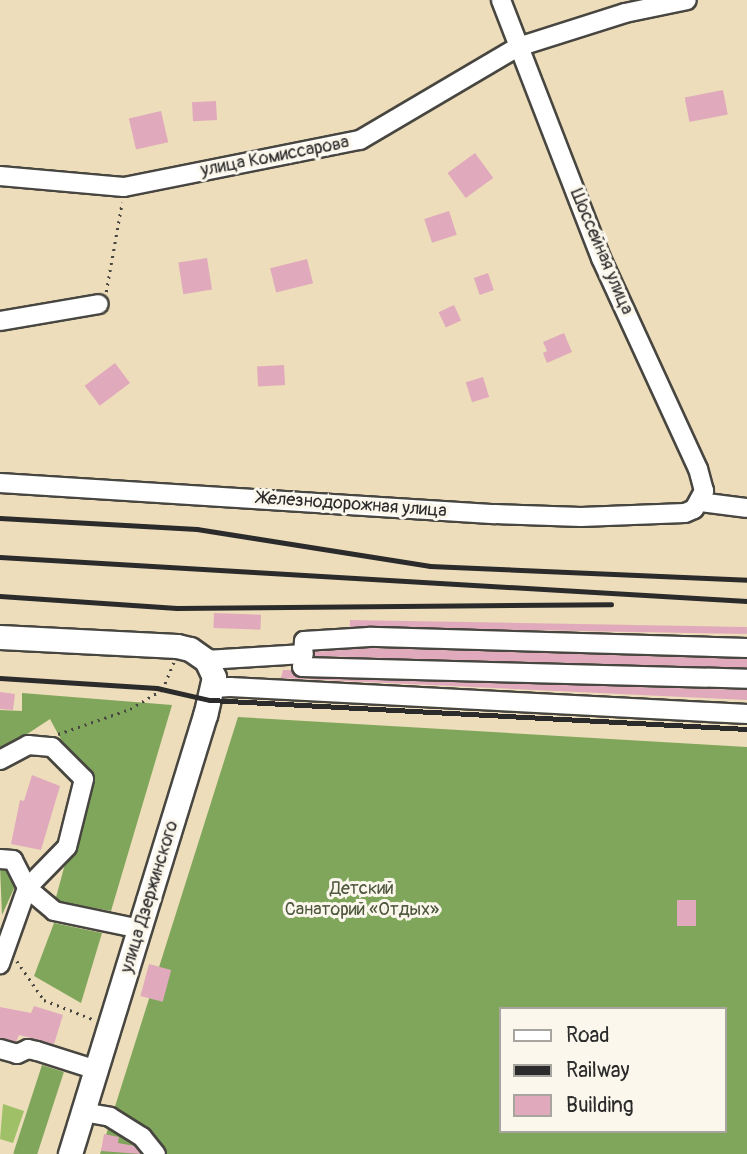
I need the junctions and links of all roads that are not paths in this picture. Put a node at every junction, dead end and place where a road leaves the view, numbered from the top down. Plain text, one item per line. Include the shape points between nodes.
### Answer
1 (501, 0) edge
2 (687, 0) edge
3 (518, 47) junction
4 (0, 176) edge
5 (99, 304) road end
6 (0, 321) edge
7 (0, 483) edge
8 (701, 502) junction
9 (747, 508) edge
10 (0, 637) edge
11 (747, 648) edge
12 (191, 651) junction
13 (304, 654) junction
14 (747, 679) edge
15 (213, 688) junction
16 (747, 714) edge
17 (0, 760) edge
18 (0, 859) edge
19 (27, 888) junction
20 (8, 925) edge
21 (140, 929) junction
22 (4, 955) edge
23 (0, 1049) edge
24 (97, 1070) junction
25 (83, 1112) junction
26 (70, 1154) edge
27 (157, 1154) edge

1 - 3 street, Шоссейная улица
2 - 3 street, улица Комиссарова via 625,13
3 - 4 street, улица Комиссарова via 360,140 124,187
3 - 8 street, Шоссейная улица via 601,258 698,469 704,491
5 - 6 street
7 - 8 street, Железнодорожная улица via 580,517 685,513
8 - 9 street
10 - 12 main road
11 - 13 street via 369,637 304,641
12 - 13 street
12 - 15 main road via 214,677
13 - 14 street via 302,667
15 - 16 street
15 - 21 main road, улица Дзержинского
17 - 19 street via 28,745 52,747 84,779 67,847
18 - 19 street via 13,860
19 - 20 street
19 - 21 street via 54,911
20 - 22 street
21 - 24 main road, улица Дзержинского
23 - 24 street via 17,1054 28,1049
24 - 25 main road, улица Дзержинского
25 - 26 main road, улица Дзержинского
25 - 27 street via 110,1117 142,1137

